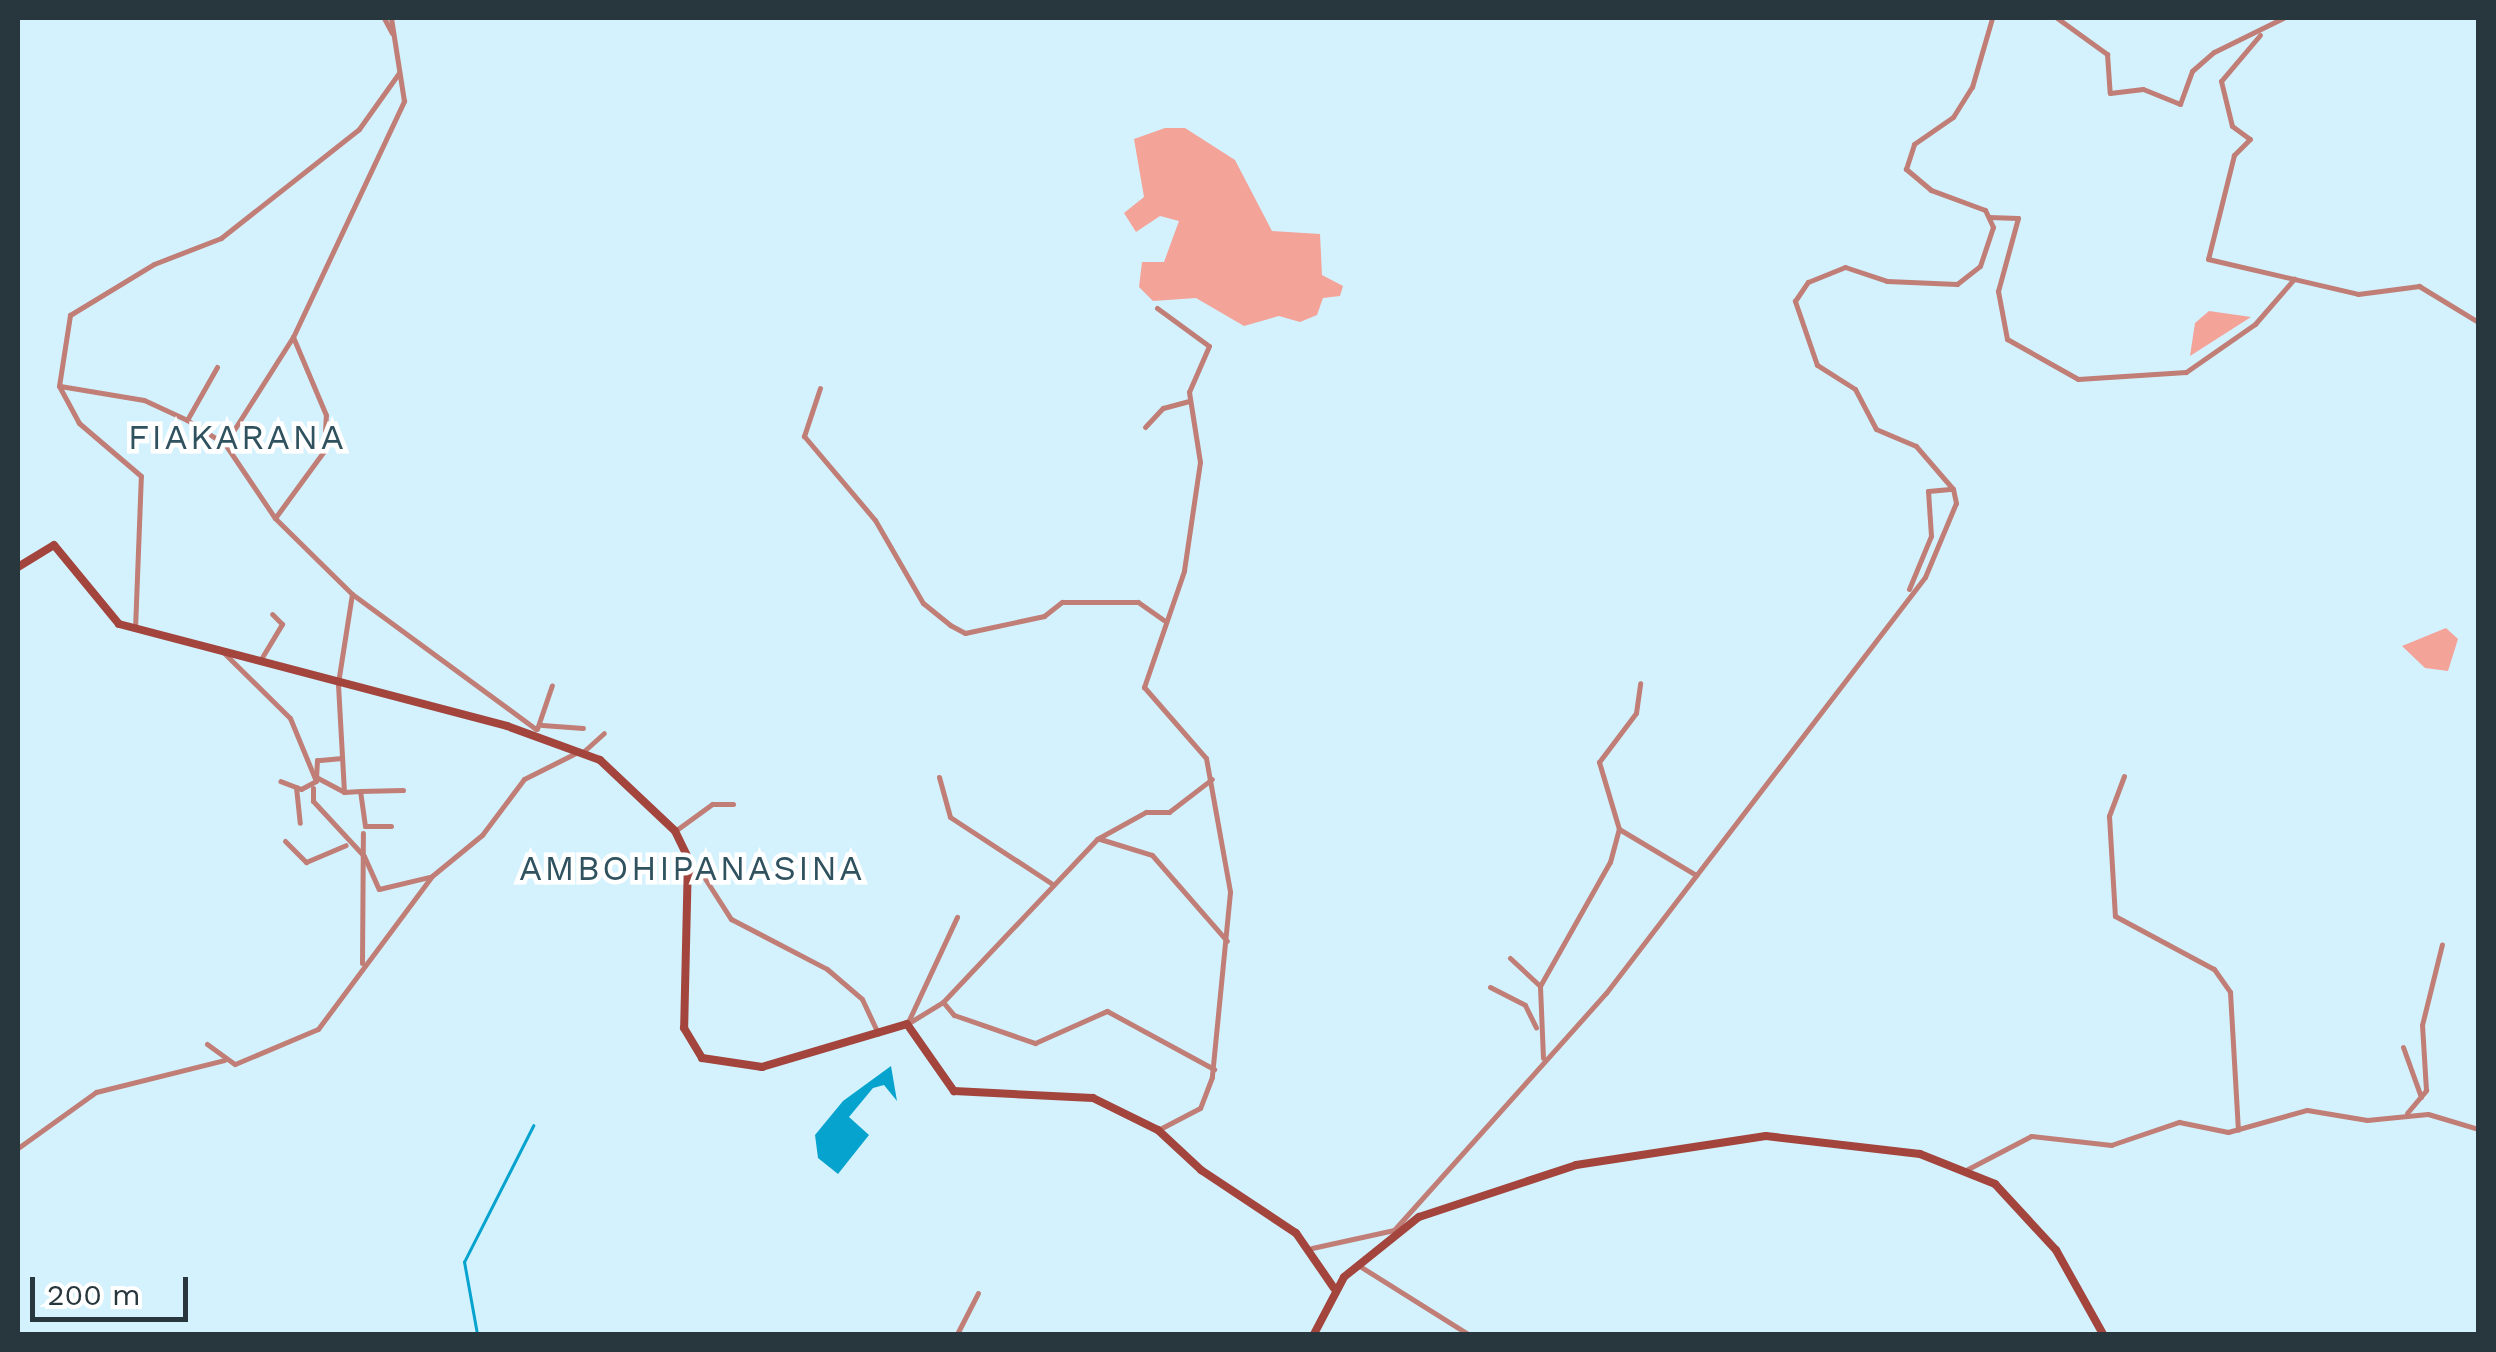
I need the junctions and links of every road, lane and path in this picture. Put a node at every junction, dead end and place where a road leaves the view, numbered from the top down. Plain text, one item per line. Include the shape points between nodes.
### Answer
1 (388, 18) edge
2 (1992, 18) edge
3 (2057, 18) edge
4 (2283, 18) edge
5 (2260, 35) junction
6 (400, 72) junction
7 (1989, 217) junction
8 (2294, 279) junction
9 (1157, 308) dead end
10 (2478, 322) edge
11 (293, 337) junction
12 (216, 366) dead end
13 (59, 386) junction
14 (820, 388) dead end
15 (1190, 401) junction
16 (187, 420) junction
17 (1145, 427) dead end
18 (225, 444) junction
19 (1953, 490) junction
20 (275, 518) junction
21 (18, 567) edge
22 (352, 594) junction
23 (1902, 601) junction
24 (272, 614) dead end
25 (1166, 622) junction
26 (135, 628) junction
27 (222, 649) junction
28 (262, 660) junction
29 (338, 683) junction
30 (1640, 683) dead end
31 (552, 684) dead end
32 (583, 728) dead end
33 (536, 729) junction
34 (604, 733) dead end
35 (580, 753) junction
36 (342, 758) junction
37 (2124, 776) dead end
38 (939, 777) dead end
39 (316, 778) junction
40 (1212, 779) junction
41 (280, 781) dead end
42 (296, 787) junction
43 (313, 787) junction
44 (402, 790) dead end
45 (360, 791) junction
46 (344, 792) junction
47 (733, 804) dead end
48 (300, 824) dead end
49 (391, 826) dead end
50 (1619, 829) junction
51 (675, 832) junction
52 (363, 833) dead end
53 (1098, 838) junction
54 (285, 841) dead end
55 (346, 846) junction
56 (364, 856) junction
57 (690, 873) junction
58 (1696, 875) junction
59 (432, 876) junction
60 (1051, 883) junction
61 (956, 917) dead end
62 (1226, 941) junction
63 (2442, 944) dead end
64 (1510, 958) dead end
65 (362, 966) junction
66 (1540, 986) junction
67 (1490, 987) dead end
68 (943, 1002) junction
69 (907, 1024) junction
70 (1537, 1031) junction
71 (880, 1036) junction
72 (207, 1044) dead end
73 (2404, 1047) dead end
74 (1543, 1058) junction
75 (224, 1060) junction
76 (1214, 1069) junction
77 (2422, 1097) junction
78 (2407, 1113) junction
79 (2478, 1129) edge
80 (1158, 1130) junction
81 (2238, 1130) junction
82 (18, 1148) edge
83 (1966, 1170) junction
84 (1394, 1230) junction
85 (1312, 1248) junction
86 (1356, 1264) junction
87 (1334, 1288) junction
88 (978, 1294) dead end
89 (956, 1334) edge
90 (1314, 1334) edge
91 (1468, 1334) edge
92 (2103, 1334) edge

1 - 6 street
2 - 7 street via 1972,88 1953,117 1914,144 1906,169
3 - 5 street via 2107,54 2110,92 2143,89 2180,104 2192,71 2236,35
4 - 5 street
5 - 8 street via 2221,81 2232,126 2250,139 2234,155 2206,254
6 - 11 street via 404,101
6 - 13 street via 359,129 221,238 79,302
7 - 8 street via 2018,218 1998,292 2007,338 2078,380 2186,372 2256,324
7 - 19 street via 1980,266 1957,284 1887,281 1845,267 1808,282 1795,300 1817,364 1854,389 1876,430 1916,446
8 - 10 street via 2358,294 2419,286
9 - 15 street via 1209,346
11 - 18 street
11 - 20 street via 322,400 327,437 317,465
12 - 16 street
13 - 16 street via 144,400
13 - 26 street via 79,423 141,476
14 - 25 street via 804,436 876,520 923,603 950,625 965,633 1044,616 1062,602 1138,602
15 - 17 street via 1163,408
15 - 25 street via 1200,462 1184,571
16 - 18 street
18 - 20 street
19 - 23 street via 1924,576
19 - 23 street via 1928,491 1931,536
20 - 22 street
21 - 26 street via 61,548 107,615
22 - 29 street
22 - 33 street
23 - 58 street
24 - 28 street via 282,624
25 - 40 street via 1144,687 1188,730
26 - 27 street
27 - 28 street
27 - 39 street via 290,718
28 - 29 street
29 - 33 street
29 - 36 street
30 - 50 street via 1636,714 1603,745 1599,762
31 - 33 street
32 - 33 street
33 - 35 street
34 - 35 street
35 - 51 street via 639,792
35 - 59 street via 524,778 482,835
36 - 39 street via 317,760
36 - 46 street
37 - 81 street via 2109,816 2115,916 2214,969 2230,992
38 - 60 street via 950,817
39 - 43 street
39 - 46 street
40 - 53 street via 1170,812 1146,812
40 - 62 street via 1230,892
41 - 42 street
42 - 43 street
42 - 48 street
43 - 55 street via 313,801
44 - 45 street
45 - 46 street
45 - 49 street via 365,826
47 - 51 street via 712,804
50 - 58 street
50 - 66 street via 1584,918
51 - 57 street
52 - 56 street
53 - 60 street
53 - 62 street via 1152,856
54 - 55 street via 306,862
55 - 56 street
56 - 59 street via 380,889
56 - 65 street
57 - 71 street via 704,877 731,919 862,998
57 - 71 street via 684,1028 702,1058 762,1066
58 - 74 street
59 - 65 street
60 - 68 street
61 - 69 street
62 - 76 street
63 - 77 street via 2422,1024
64 - 66 street
65 - 75 street via 318,1029 246,1062
66 - 70 street
67 - 70 street via 1525,1005
68 - 69 street
68 - 76 street via 954,1015 1035,1043 1107,1011
69 - 71 street
69 - 80 street via 954,1091 1092,1098
70 - 74 street
72 - 75 street
73 - 77 street
74 - 84 street
75 - 82 street via 96,1092
76 - 80 street via 1200,1108
77 - 78 street
78 - 79 street
78 - 81 street via 2367,1120 2307,1110
80 - 85 street
81 - 83 street via 2179,1122 2128,1142 2079,1147 2044,1134
83 - 84 street via 1904,1151 1766,1136 1576,1165
83 - 92 street via 1994,1184 2056,1250
84 - 85 street
84 - 86 street
85 - 87 street
86 - 87 street
86 - 91 street
87 - 90 street
88 - 89 street

